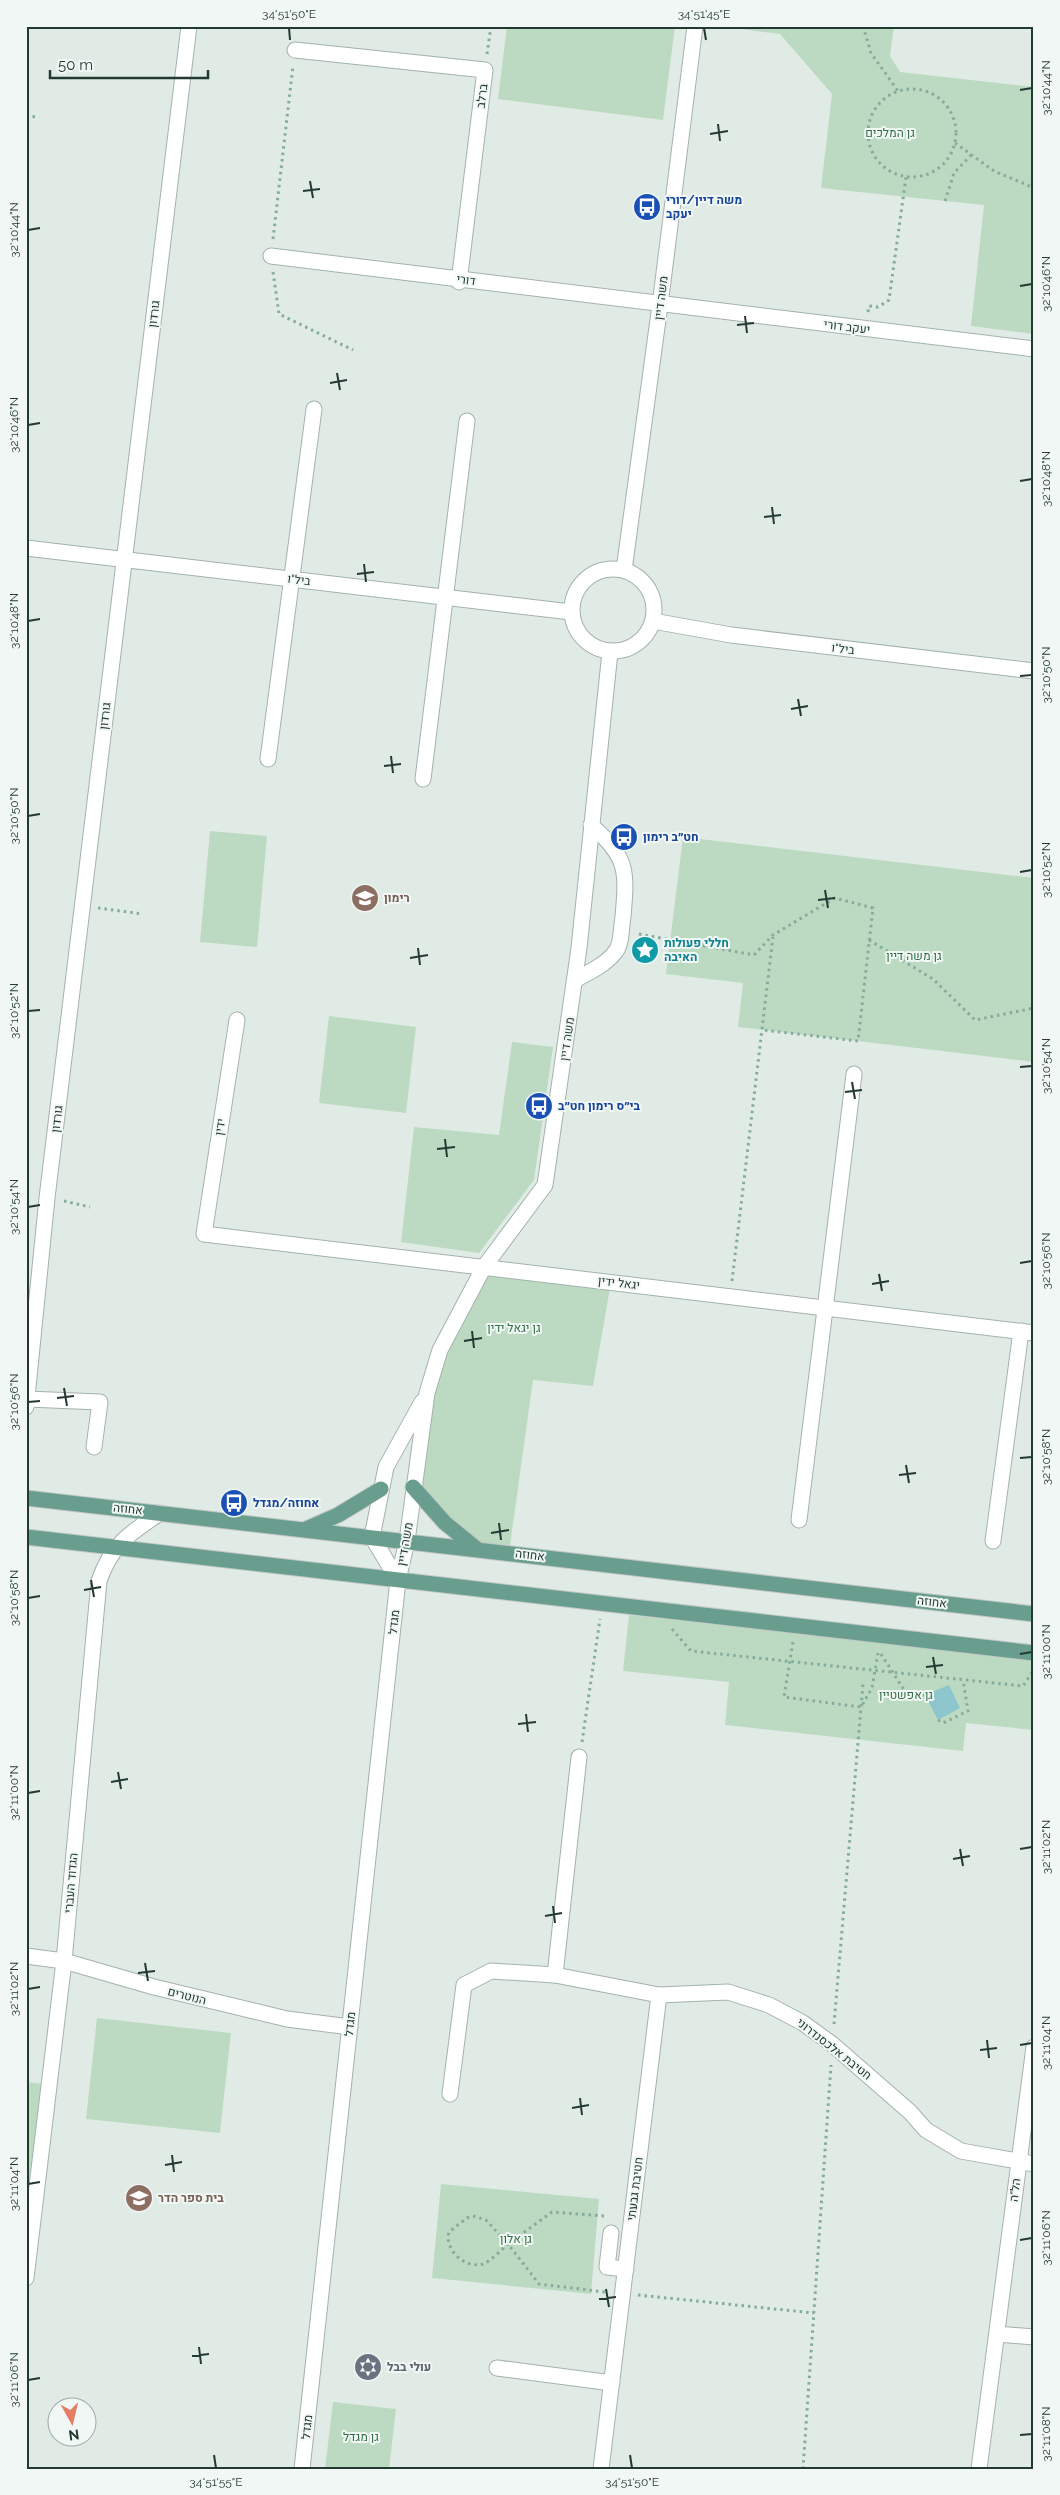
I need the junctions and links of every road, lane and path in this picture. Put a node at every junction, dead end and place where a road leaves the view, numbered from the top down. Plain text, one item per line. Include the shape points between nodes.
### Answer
1 (189, 26) edge
2 (491, 26) edge
3 (695, 26) edge
4 (863, 26) edge
5 (295, 50) joint
6 (485, 70) junction
7 (898, 92) junction
8 (26, 116) edge
9 (38, 117) dead end
10 (955, 143) junction
11 (971, 155) junction
12 (906, 177) junction
13 (1034, 188) edge
14 (946, 201) dead end
15 (271, 256) junction
16 (459, 281) junction
17 (660, 305) junction
18 (866, 329) junction
19 (1034, 349) edge
20 (353, 350) dead end
21 (314, 409) dead end
22 (466, 421) dead end
23 (26, 548) edge
24 (124, 560) junction
25 (624, 570) junction
26 (292, 579) junction
27 (445, 597) junction
28 (571, 612) junction
29 (653, 621) junction
30 (610, 652) junction
31 (1034, 671) edge
32 (268, 759) dead end
33 (424, 779) dead end
34 (591, 825) junction
35 (82, 907) junction
36 (143, 914) dead end
37 (621, 931) junction
38 (773, 936) junction
39 (870, 940) junction
40 (575, 980) junction
41 (1034, 1008) edge
42 (237, 1020) dead end
43 (762, 1030) junction
44 (854, 1074) dead end
45 (47, 1198) junction
46 (90, 1207) dead end
47 (204, 1234) joint
48 (484, 1267) junction
49 (730, 1296) junction
50 (827, 1308) junction
51 (1027, 1332) edge
52 (427, 1393) junction
53 (27, 1403) edge
54 (94, 1447) dead end
55 (414, 1487) junction
56 (381, 1489) junction
57 (26, 1498) edge
58 (160, 1513) junction
59 (799, 1520) dead end
60 (303, 1530) junction
61 (26, 1537) edge
62 (372, 1538) junction
63 (407, 1541) junction
64 (993, 1541) dead end
65 (115, 1547) junction
66 (477, 1549) junction
67 (398, 1580) junction
68 (602, 1604) junction
69 (655, 1610) junction
70 (1034, 1614) edge
71 (803, 1642) dead end
72 (1034, 1653) edge
73 (790, 1662) junction
74 (875, 1670) junction
75 (1034, 1671) edge
76 (893, 1672) junction
77 (963, 1680) junction
78 (863, 1684) dead end
79 (925, 1695) dead end
80 (861, 1707) junction
81 (938, 1720) dead end
82 (579, 1757) joint
83 (26, 1956) edge
84 (64, 1961) junction
85 (554, 1976) junction
86 (659, 1995) junction
87 (350, 2027) junction
88 (832, 2044) junction
89 (1034, 2047) edge
90 (450, 2094) dead end
91 (1018, 2162) junction
92 (1034, 2164) edge
93 (632, 2219) junction
94 (611, 2233) dead end
95 (508, 2244) junction
96 (626, 2269) junction
97 (26, 2278) edge
98 (623, 2294) junction
99 (814, 2313) junction
100 (997, 2334) junction
101 (1034, 2337) edge
102 (497, 2368) dead end
103 (612, 2383) junction
104 (302, 2469) edge
105 (602, 2469) edge
106 (803, 2469) edge
107 (979, 2469) edge

1 - 24 street, גורדון
2 - 6 path
3 - 17 street, משה דיין
4 - 7 path via 871,53
5 - 6 street, ברלב
5 - 15 path
6 - 16 street, ברלב
7 - 10 path via 910,89 925,91 939,98 955,123
7 - 12 path via 883,100 873,111 868,139 880,164 892,173
8 - 9 path
10 - 11 path
10 - 12 path via 945,163 933,172
11 - 13 path via 994,171
11 - 14 path via 950,180
12 - 18 path via 889,300 878,307 869,306
15 - 16 street, דורי
15 - 20 path via 279,314
16 - 17 street, דורי
17 - 18 street, יעקב דורי
17 - 25 street, משה דיין
18 - 19 street, יעקב דורי
21 - 26 street
22 - 27 street
23 - 24 street, ביל"ו
24 - 26 street, ביל"ו
24 - 35 street, גורדון
25 - 28 street via 598,571 587,578 578,587
25 - 29 street via 645,584 652,596 655,608
26 - 27 street, ביל"ו
26 - 32 street
27 - 28 street, ביל"ו
27 - 33 street
28 - 30 street via 579,634 587,643
29 - 30 street via 637,644
29 - 31 street, ביל"ו via 731,635
30 - 34 street, משה דיין
34 - 37 street via 610,843 621,860 626,880
34 - 40 street, משה דיין
35 - 36 path
35 - 45 street, גורדון
37 - 38 path via 754,955
37 - 40 street via 617,950 603,964
38 - 39 path via 835,898 873,908
38 - 43 path
39 - 41 path via 933,979 976,1020
39 - 43 path via 858,1041
40 - 48 street, משה דיין via 546,1185
42 - 47 street, ידין
43 - 49 path
44 - 50 street
45 - 46 path
45 - 53 street, גורדון
47 - 48 street, יגאל ידין
48 - 49 street, יגאל ידין
48 - 52 street, משה דיין via 440,1350
49 - 50 street, יגאל ידין
50 - 51 street, יגאל ידין
50 - 59 street
51 - 64 street
52 - 55 street, משה דיין
52 - 56 street, משה דיין via 386,1467
53 - 54 street via 100,1402
55 - 63 street, משה דיין
55 - 66 main road via 445,1523
56 - 60 main road via 338,1515
56 - 62 street, משה דיין
57 - 58 main road, אחוזה
58 - 60 main road, אחוזה
58 - 65 street, הגדוד העברי
60 - 62 main road, אחוזה
61 - 65 main road
62 - 63 main road, אחוזה
62 - 67 street, משה דיין
63 - 66 main road, אחוזה
63 - 67 street, משה דיין
65 - 67 main road
65 - 84 street, הגדוד העברי via 99,1581
66 - 70 main road, אחוזה
67 - 68 main road
67 - 87 street, מגדל
68 - 69 main road
68 - 82 path
69 - 72 main road
69 - 73 path via 692,1651
71 - 73 path via 794,1641
73 - 74 path
73 - 80 path via 784,1697
74 - 76 path
74 - 76 path via 878,1650
74 - 80 path via 872,1688
75 - 77 path via 1022,1686
76 - 77 path
76 - 79 path via 908,1696
77 - 81 path via 968,1711 943,1723
78 - 80 path
80 - 88 path
82 - 85 street
83 - 84 street, הנוטרים
84 - 87 street, הנוטרים via 154,1988 287,2020
84 - 97 street, הגדוד העברי
85 - 86 street, חטיבת אלכסנדרוני
85 - 90 street, חטיבת אלכסנדרוני via 491,1971 464,1985
86 - 88 street, חטיבת אלכסנדרוני via 728,1992 769,2005 803,2023
86 - 93 street, חטיבת גבעתי
87 - 104 street, מגדל
88 - 91 street, חטיבת אלכסנדרוני via 926,2130 961,2151
88 - 99 path
89 - 91 street, הל"ה
91 - 92 street, חטיבת אלכסנדרוני
91 - 100 street, הל"ה
93 - 95 path via 552,2212
93 - 96 street, חטיבת גבעתי
94 - 96 street via 607,2267
95 - 95 path via 486,2220 473,2216 449,2232 447,2238 450,2250 471,2265 485,2263
95 - 98 path via 539,2284
96 - 98 street, חטיבת גבעתי
98 - 99 path
98 - 103 street, חטיבת גבעתי
99 - 106 path
100 - 101 street
100 - 107 street, הל"ה
102 - 103 street
103 - 105 street, חטיבת גבעתי

